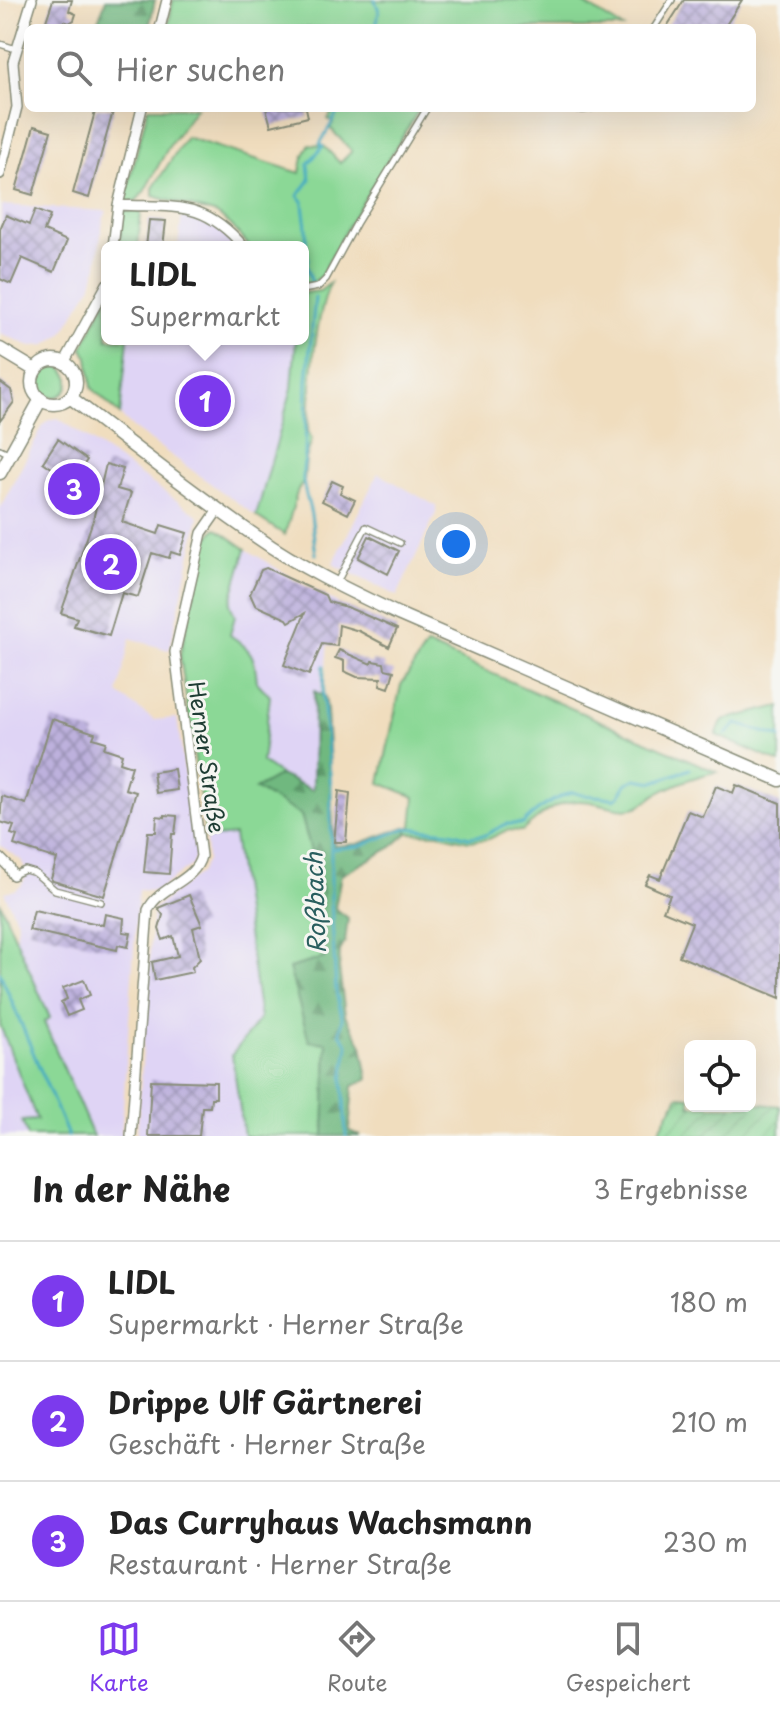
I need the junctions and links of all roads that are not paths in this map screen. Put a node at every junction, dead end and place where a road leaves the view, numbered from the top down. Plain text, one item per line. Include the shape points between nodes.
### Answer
1 (32, 0) edge
2 (167, 0) edge
3 (672, 0) edge
4 (24, 24) edge
5 (24, 24) edge
6 (161, 24) edge
7 (657, 24) edge
8 (0, 44) edge
9 (16, 49) junction
10 (141, 112) edge
11 (425, 112) edge
12 (0, 174) edge
13 (118, 205) junction
14 (114, 241) edge
15 (238, 241) edge
16 (309, 289) edge
17 (101, 295) edge
18 (0, 349) edge
19 (64, 363) junction
20 (35, 370) junction
21 (70, 397) junction
22 (41, 399) junction
23 (5, 452) edge
24 (0, 473) edge
25 (218, 510) junction
26 (400, 543) dead end
27 (336, 583) junction
28 (780, 780) edge
29 (0, 858) edge
30 (13, 875) joint
31 (101, 902) dead end
32 (131, 1136) edge

1 - 5 street
2 - 6 street
3 - 7 lane
4 - 9 street
8 - 9 lane
9 - 12 street via 17,107
10 - 13 street
11 - 16 lane via 326,279
13 - 14 street
13 - 15 street via 195,210 220,222
17 - 19 street
18 - 20 main road
19 - 20 main road via 47,361
19 - 21 main road via 76,379
20 - 22 main road via 32,384
21 - 22 main road via 58,403
21 - 25 main road
22 - 23 main road
23 - 24 main road
25 - 27 main road
25 - 32 street, Herner Straße via 202,533 175,652 201,856 195,869 148,910
26 - 27 lane via 366,527
27 - 28 main road
29 - 30 street
30 - 31 lane via 35,873 55,890

